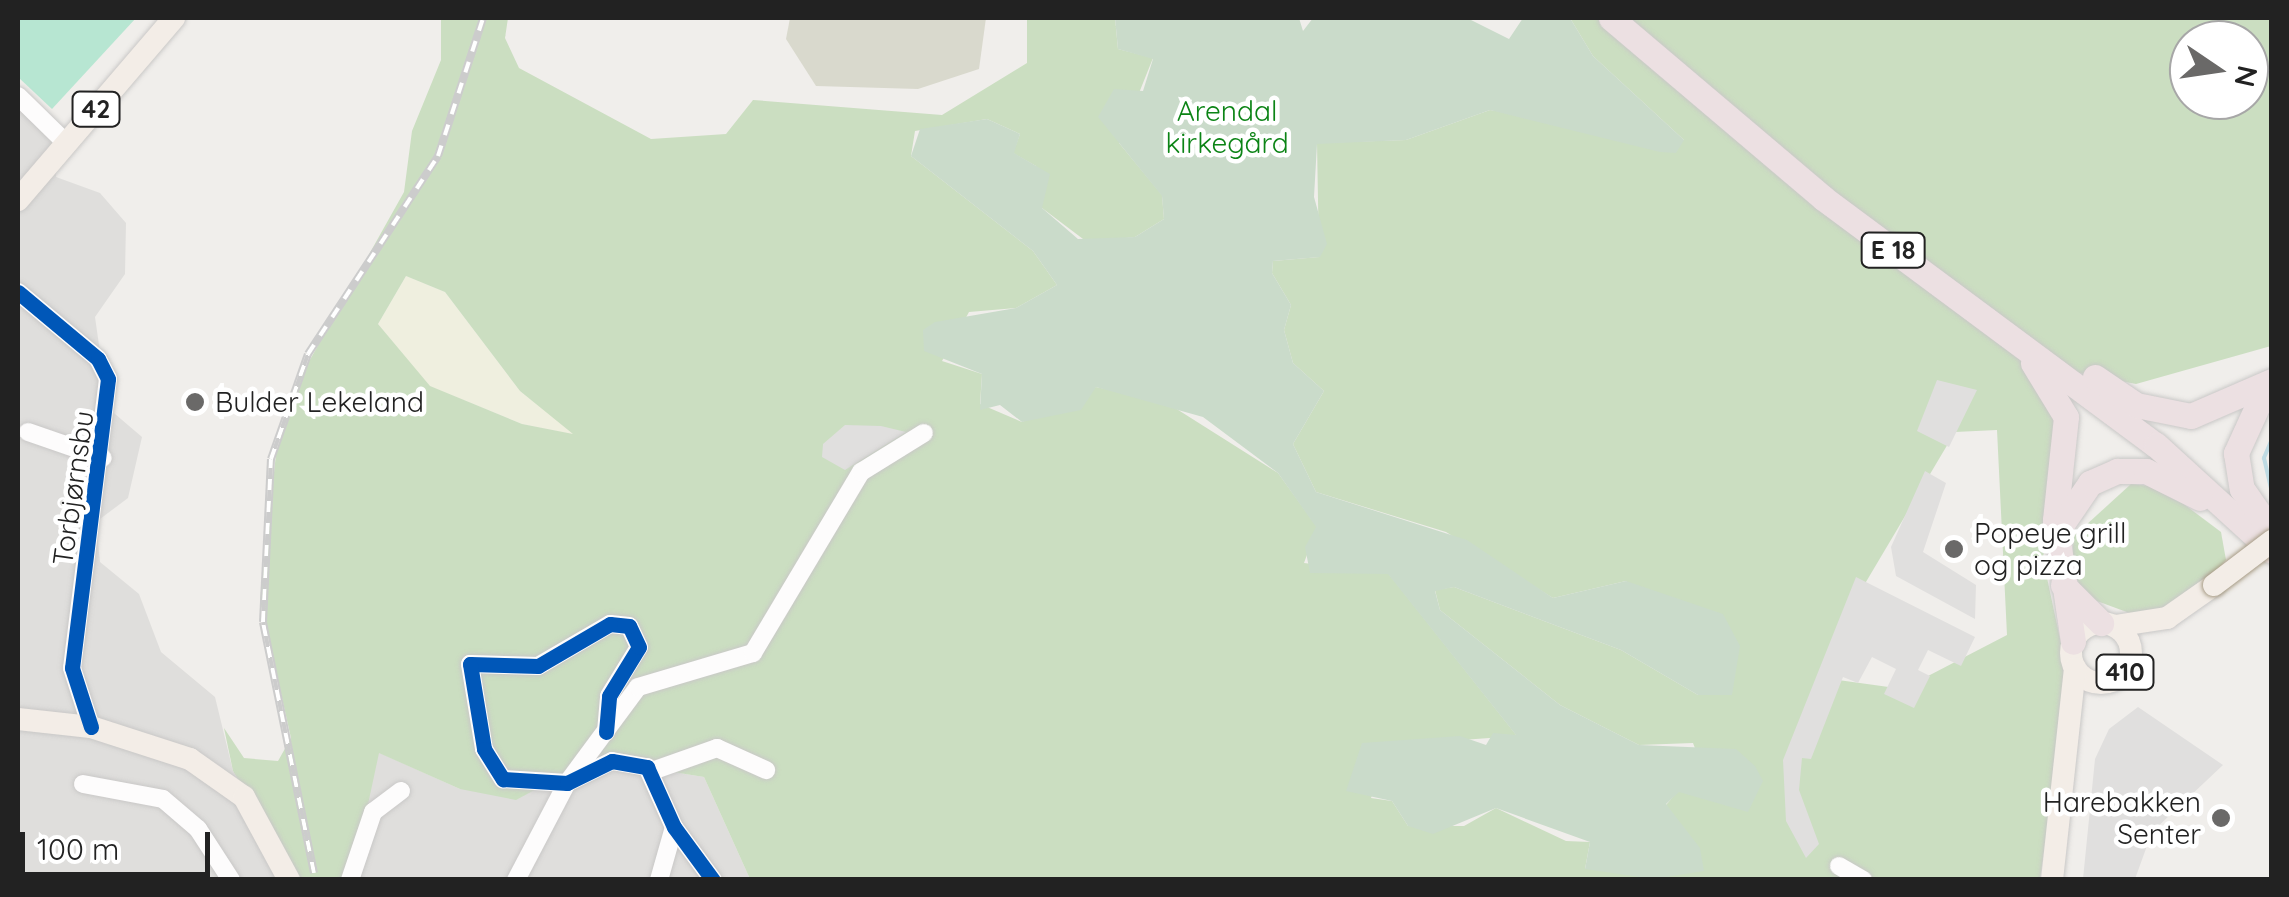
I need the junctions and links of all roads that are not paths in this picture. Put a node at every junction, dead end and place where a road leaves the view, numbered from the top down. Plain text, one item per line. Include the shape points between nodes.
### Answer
1 (174, 18) edge
2 (1611, 18) edge
3 (1630, 18) edge
4 (18, 96) edge
5 (66, 144) junction
6 (18, 200) edge
7 (18, 292) edge
8 (1958, 297) junction
9 (2049, 346) junction
10 (2270, 382) edge
11 (28, 432) dead end
12 (924, 433) dead end
13 (103, 458) junction
14 (2272, 537) edge
15 (2057, 538) junction
16 (2272, 553) edge
17 (2060, 581) junction
18 (2216, 588) junction
19 (2108, 624) junction
20 (2073, 642) junction
21 (2132, 653) junction
22 (2075, 668) junction
23 (2102, 684) junction
24 (18, 719) edge
25 (91, 728) junction
26 (606, 732) junction
27 (2066, 734) junction
28 (766, 770) dead end
29 (652, 771) junction
30 (567, 782) junction
31 (83, 784) dead end
32 (400, 791) dead end
33 (674, 828) junction
34 (1838, 866) dead end
35 (231, 880) edge
36 (289, 880) edge
37 (350, 880) edge
38 (516, 880) edge
39 (659, 880) edge
40 (713, 880) edge
41 (1863, 880) edge
42 (2052, 880) edge

1 - 5 main road, 42
2 - 8 highway, E 18 via 1767,154
3 - 9 highway, E 18 via 1830,188
4 - 5 street
5 - 6 main road, 42
7 - 13 street, Torbjørnsbu via 104,369
8 - 15 highway, E 18 via 2042,371 2062,402 2068,447
8 - 16 highway, E 18 via 2156,444
9 - 10 highway, E 18 via 2136,405 2173,416 2206,414
9 - 14 highway, E 18
10 - 14 highway, E 18 via 2243,422 2236,454 2242,488
11 - 13 street
12 - 26 street via 860,472 753,652 648,681
13 - 25 street, Torbjørnsbu via 72,668
14 - 18 main road, 410, bridge
15 - 16 highway via 2090,483 2132,470 2184,486
15 - 17 highway, E 18
16 - 18 main road, 410
17 - 19 highway
17 - 20 highway, E 18
18 - 19 main road, 410 via 2166,618
18 - 21 main road, 410
19 - 20 main road, 410
19 - 21 main road, 410
20 - 22 main road, 410
21 - 23 main road, 410 via 2123,675
22 - 23 main road, 410
22 - 27 main road, 410
23 - 27 main road, 410
24 - 25 main road
25 - 36 main road via 171,750 233,786 264,822
26 - 30 street
26 - 30 street via 609,696 637,655 630,626 610,624 538,666 474,660 473,708 492,770 511,782
27 - 42 main road, 410
28 - 29 street via 716,748
29 - 30 street via 612,760
29 - 33 street
30 - 38 street
31 - 35 street via 163,800 198,828
32 - 37 street via 373,812
33 - 39 street
33 - 40 street
34 - 41 street

